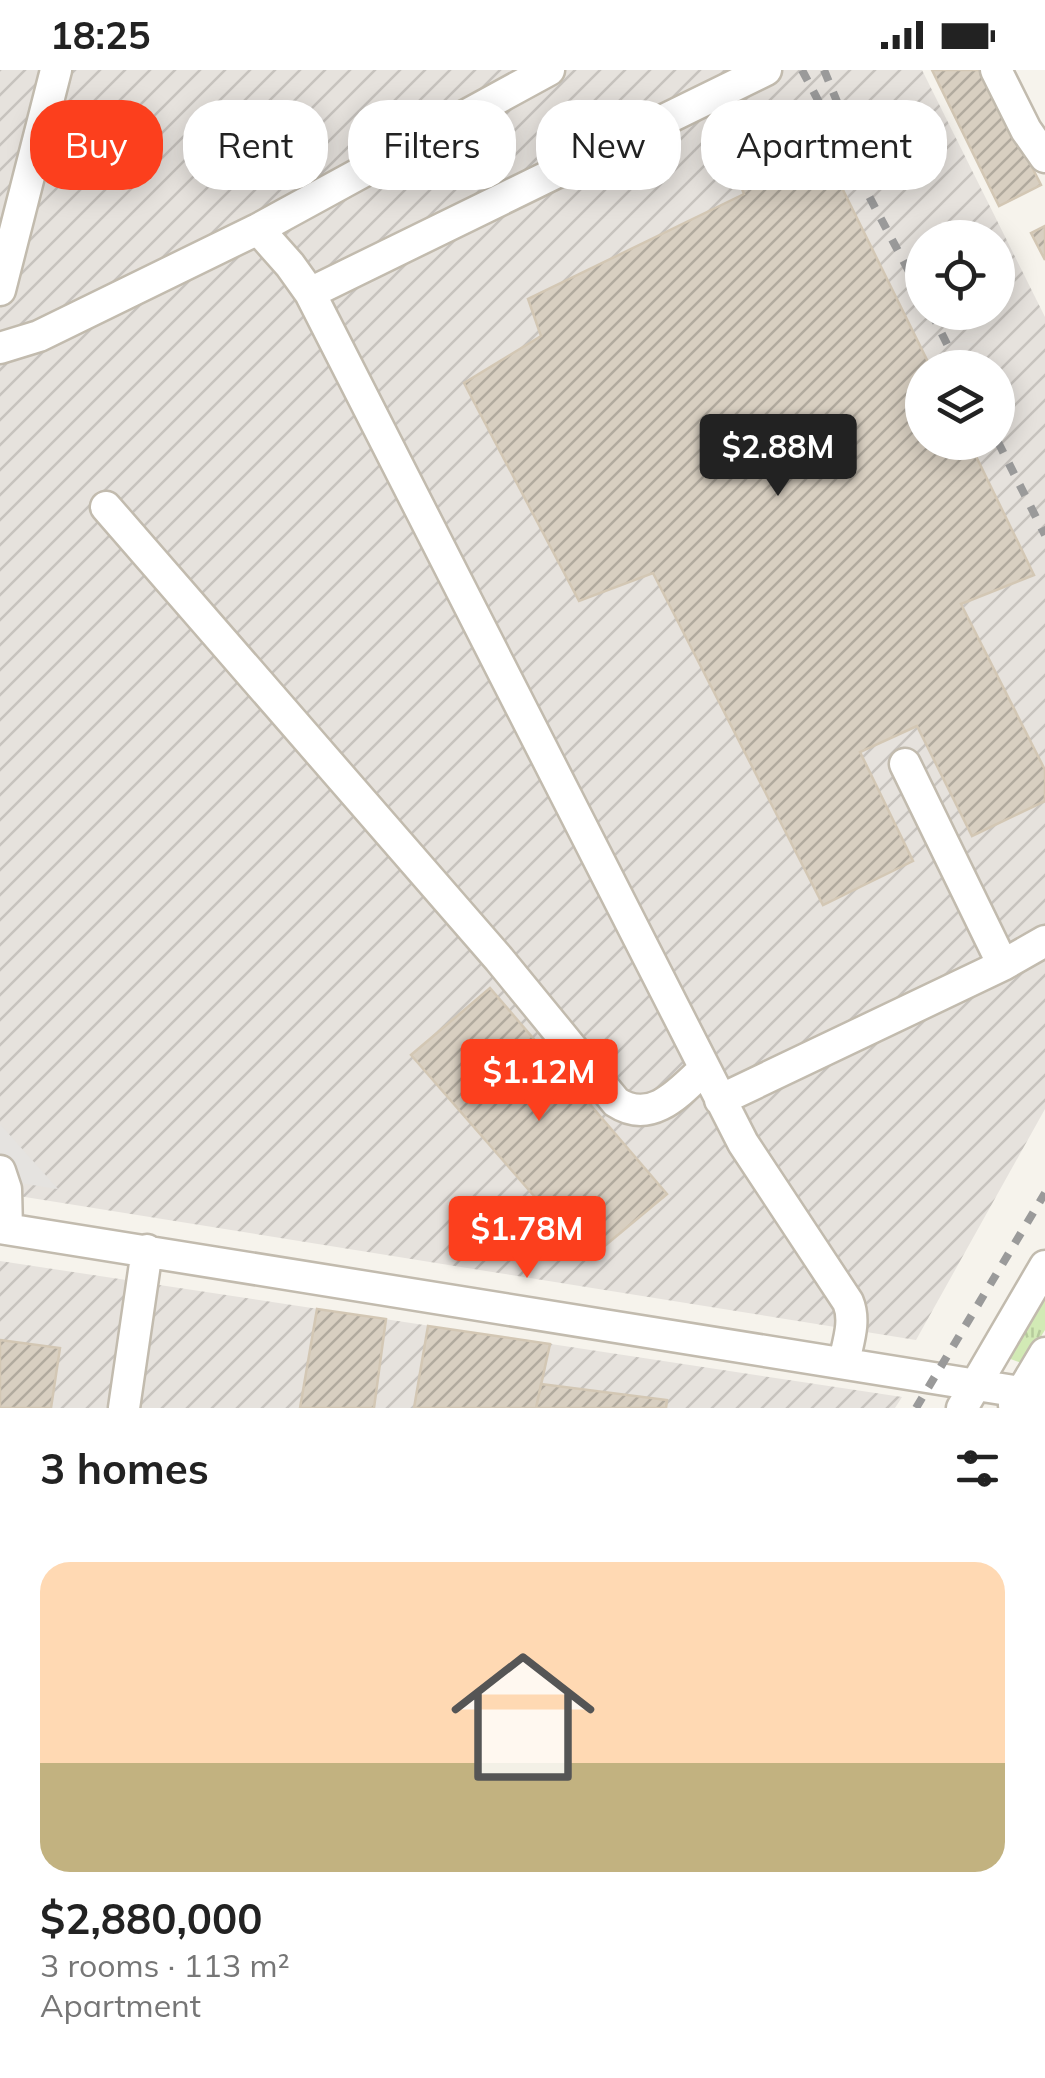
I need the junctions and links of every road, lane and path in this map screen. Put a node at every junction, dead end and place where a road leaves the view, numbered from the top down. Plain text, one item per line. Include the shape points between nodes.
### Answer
1 (56, 70) edge
2 (550, 70) edge
3 (766, 70) edge
4 (996, 70) edge
5 (1045, 157) edge
6 (258, 229) junction
7 (0, 290) edge
8 (310, 292) junction
9 (0, 348) edge
10 (106, 508) dead end
11 (905, 764) dead end
12 (1045, 941) edge
13 (1003, 965) junction
14 (704, 1069) junction
15 (720, 1100) junction
16 (0, 1172) edge
17 (4, 1228) edge
18 (147, 1250) junction
19 (1045, 1266) edge
20 (1045, 1352) edge
21 (844, 1362) junction
22 (968, 1396) edge
23 (1026, 1399) edge
24 (124, 1408) edge

1 - 7 street
2 - 6 street
3 - 8 street
4 - 5 street
6 - 8 street
6 - 9 street via 39,336
8 - 14 street
10 - 14 street via 616,1102 638,1112 655,1108
11 - 13 street
12 - 13 street
13 - 15 street
14 - 15 street
15 - 21 street via 853,1312
16 - 17 street
17 - 18 street
18 - 21 street
18 - 24 street
19 - 22 street
20 - 23 street
21 - 22 street
22 - 23 street

